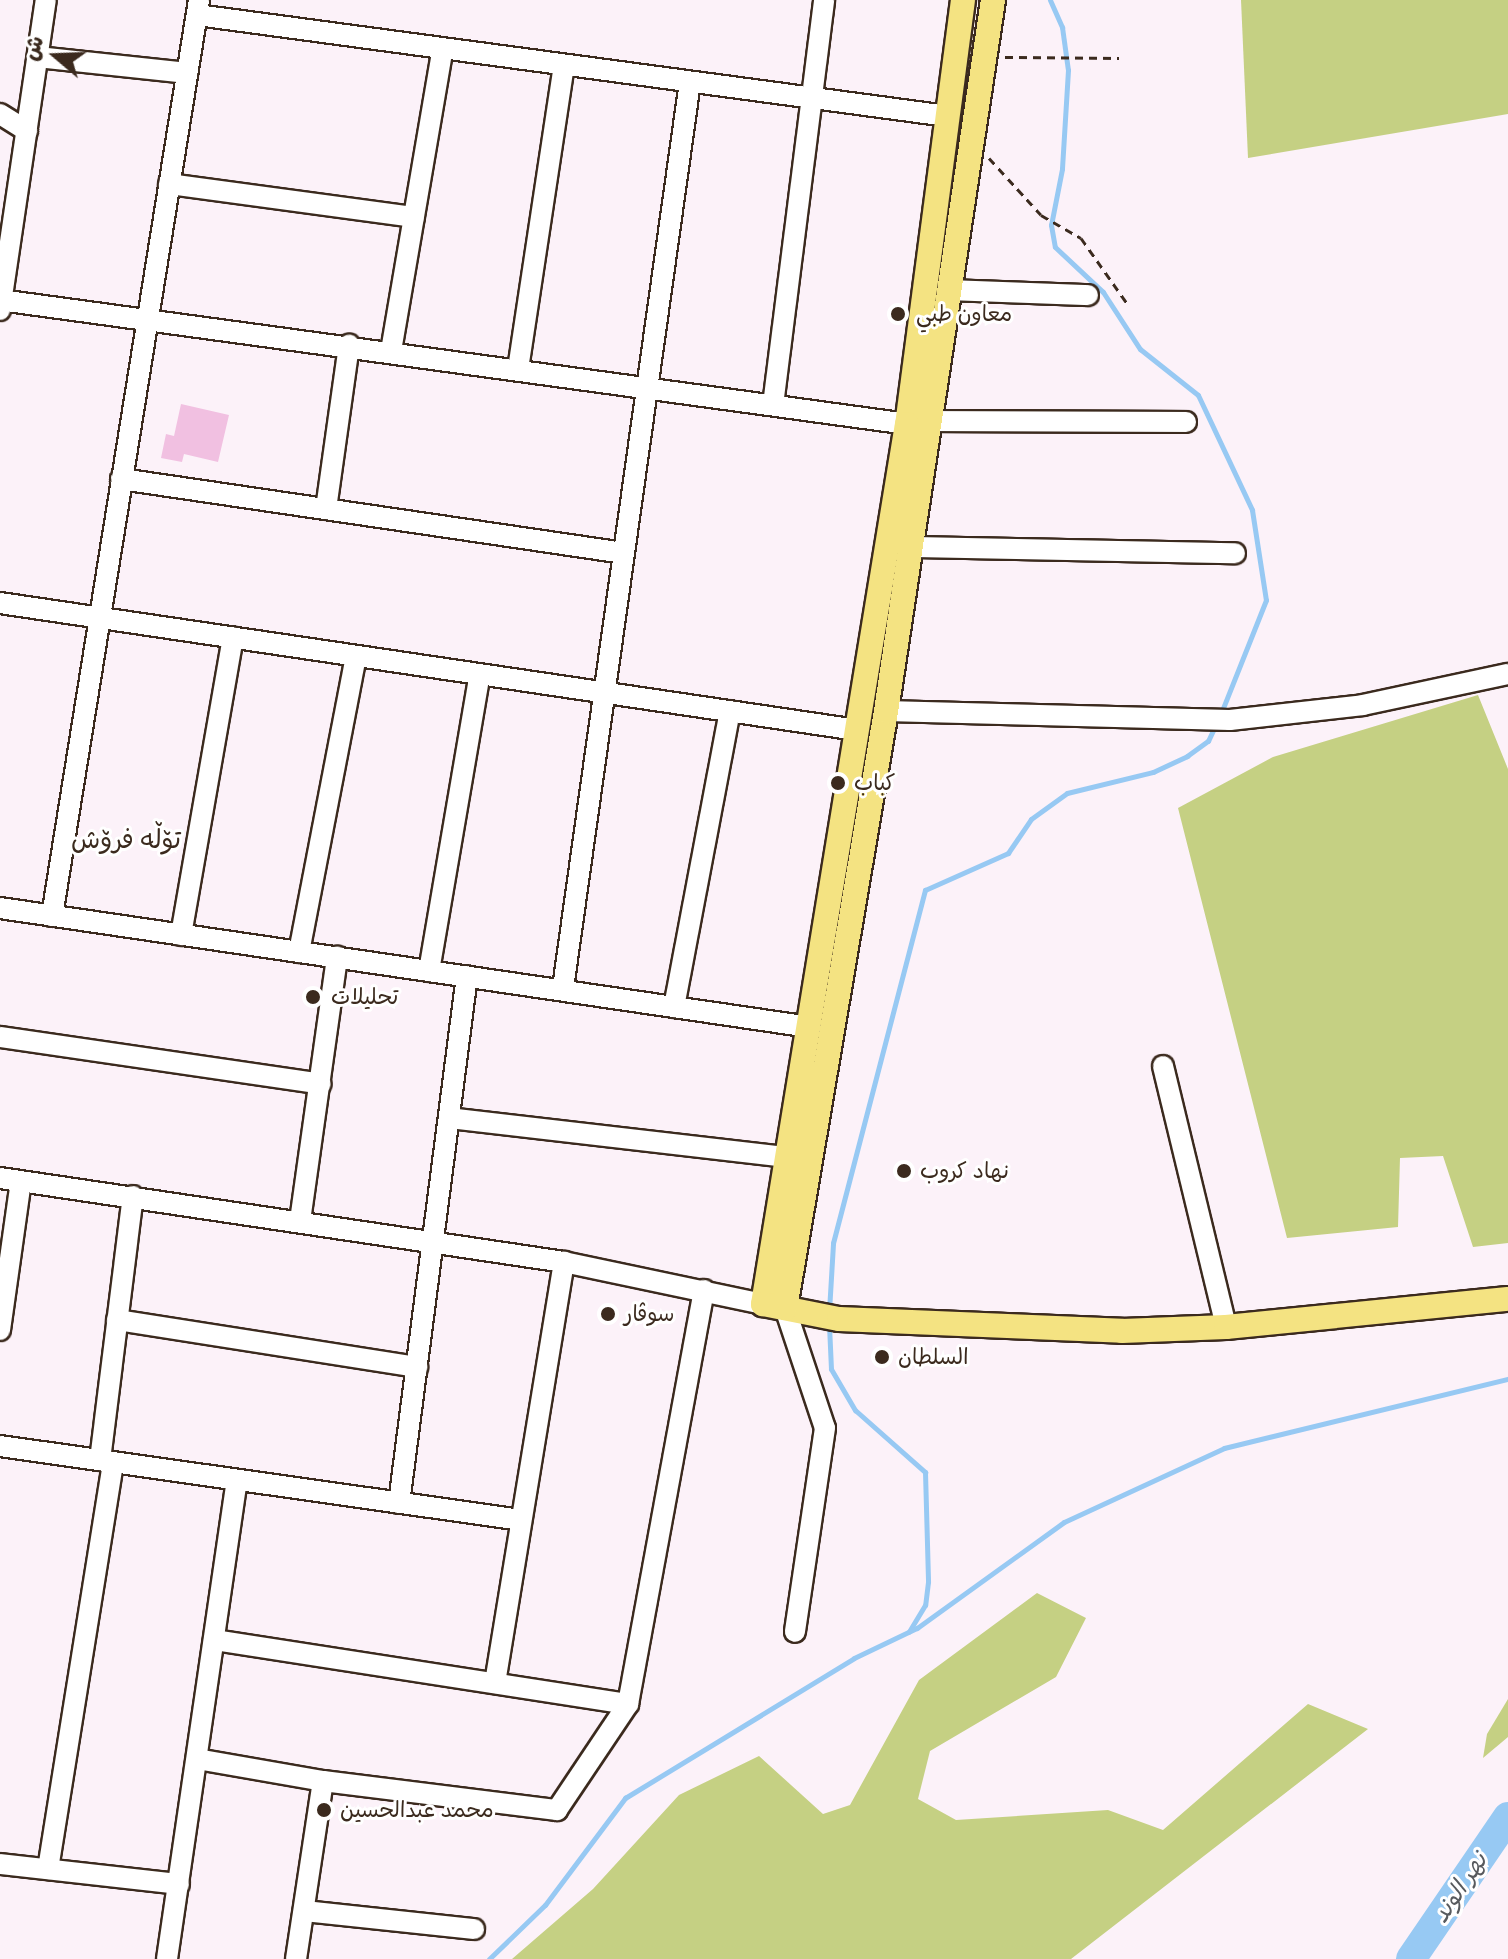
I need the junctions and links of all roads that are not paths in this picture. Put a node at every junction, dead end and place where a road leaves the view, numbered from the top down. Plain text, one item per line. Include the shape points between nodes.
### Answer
1 (46, 0) edge
2 (824, 0) edge
3 (963, 0) edge
4 (993, 0) edge
5 (198, 8) edge
6 (443, 48) junction
7 (38, 57) junction
8 (564, 65) junction
9 (187, 73) junction
10 (690, 82) junction
11 (811, 98) junction
12 (0, 114) edge
13 (947, 116) junction
14 (27, 131) junction
15 (169, 184) junction
16 (414, 217) junction
17 (3, 270) edge
18 (951, 290) junction
19 (1088, 295) dead end
20 (1, 302) edge
21 (147, 317) junction
22 (920, 328) junction
23 (945, 330) junction
24 (349, 345) junction
25 (391, 351) junction
26 (518, 369) junction
27 (647, 387) junction
28 (773, 405) junction
29 (919, 422) junction
30 (1186, 422) dead end
31 (121, 479) junction
32 (326, 509) junction
33 (912, 547) junction
34 (624, 553) junction
35 (1235, 553) dead end
36 (0, 603) edge
37 (98, 618) junction
38 (233, 638) junction
39 (356, 656) junction
40 (480, 674) junction
41 (1508, 674) edge
42 (604, 692) junction
43 (730, 711) junction
44 (886, 711) junction
45 (857, 730) junction
46 (0, 908) edge
47 (52, 916) junction
48 (181, 935) junction
49 (299, 952) junction
50 (337, 957) junction
51 (429, 971) junction
52 (467, 976) junction
53 (563, 988) junction
54 (674, 1007) junction
55 (810, 1027) junction
56 (0, 1037) edge
57 (1163, 1066) dead end
58 (321, 1084) junction
59 (449, 1118) junction
60 (793, 1172) junction
61 (0, 1178) edge
62 (21, 1181) junction
63 (133, 1196) junction
64 (300, 1221) junction
65 (435, 1243) junction
66 (564, 1262) junction
67 (704, 1290) junction
68 (1508, 1299) edge
69 (774, 1306) junction
70 (117, 1320) junction
71 (1226, 1327) junction
72 (0, 1330) edge
73 (417, 1367) junction
74 (0, 1446) edge
75 (106, 1461) junction
76 (237, 1480) junction
77 (399, 1503) junction
78 (521, 1520) junction
79 (795, 1632) dead end
80 (214, 1640) junction
81 (495, 1683) junction
82 (628, 1704) junction
83 (197, 1759) junction
84 (323, 1781) junction
85 (0, 1864) edge
86 (48, 1869) junction
87 (179, 1884) junction
88 (305, 1911) junction
89 (474, 1929) dead end
90 (167, 1959) edge
91 (296, 1959) edge

1 - 7 street
2 - 11 street
3 - 13 main road
4 - 18 main road
5 - 6 street
5 - 9 street
6 - 8 street
6 - 16 street
7 - 9 street
7 - 14 street
8 - 10 street
8 - 26 street
9 - 15 street
10 - 11 street
10 - 27 street
11 - 13 street
11 - 28 street
12 - 14 street
13 - 22 main road
14 - 17 street
15 - 16 street
15 - 21 street
16 - 25 street
17 - 20 street
18 - 19 street
18 - 23 main road
20 - 21 street
21 - 24 street
21 - 31 street
22 - 23 main road
22 - 29 main road
23 - 29 main road
24 - 25 street
24 - 32 street
25 - 26 street
26 - 27 street
27 - 28 street
27 - 34 street
28 - 29 street
29 - 30 street
29 - 33 main road
29 - 45 main road
31 - 32 street
31 - 37 street
32 - 34 street
33 - 35 street
33 - 44 main road
34 - 42 street
36 - 37 street
37 - 38 street
37 - 47 street
38 - 39 street
38 - 48 street
39 - 40 street
39 - 49 street
40 - 42 street
40 - 51 street
41 - 44 street via 1363,705 1230,720
42 - 43 street
42 - 53 street
43 - 45 street
43 - 54 street
44 - 60 main road
45 - 55 main road
46 - 47 street
47 - 48 street
48 - 49 street
49 - 50 street
50 - 51 street
50 - 58 street
51 - 52 street
52 - 53 street
52 - 59 street
53 - 54 street
54 - 55 street
55 - 60 main road
56 - 58 street
57 - 71 street
58 - 64 street
59 - 60 street
59 - 65 street
60 - 69 main road
61 - 62 street
62 - 63 street
62 - 72 street
63 - 64 street
63 - 70 street
64 - 65 street
65 - 66 street
65 - 73 street
66 - 67 street
66 - 78 street
67 - 69 street
67 - 82 street
68 - 71 main road
69 - 71 main road via 828,1317 1071,1331
69 - 79 street via 825,1428
70 - 73 street
70 - 75 street
73 - 77 street
74 - 75 street
75 - 76 street
75 - 86 street
76 - 77 street
76 - 80 street
77 - 78 street
78 - 81 street
80 - 81 street
80 - 83 street
81 - 82 street
82 - 84 street via 557,1810
83 - 84 street
83 - 87 street
84 - 88 street
85 - 86 street
86 - 87 street
87 - 90 street
88 - 89 street
88 - 91 street

